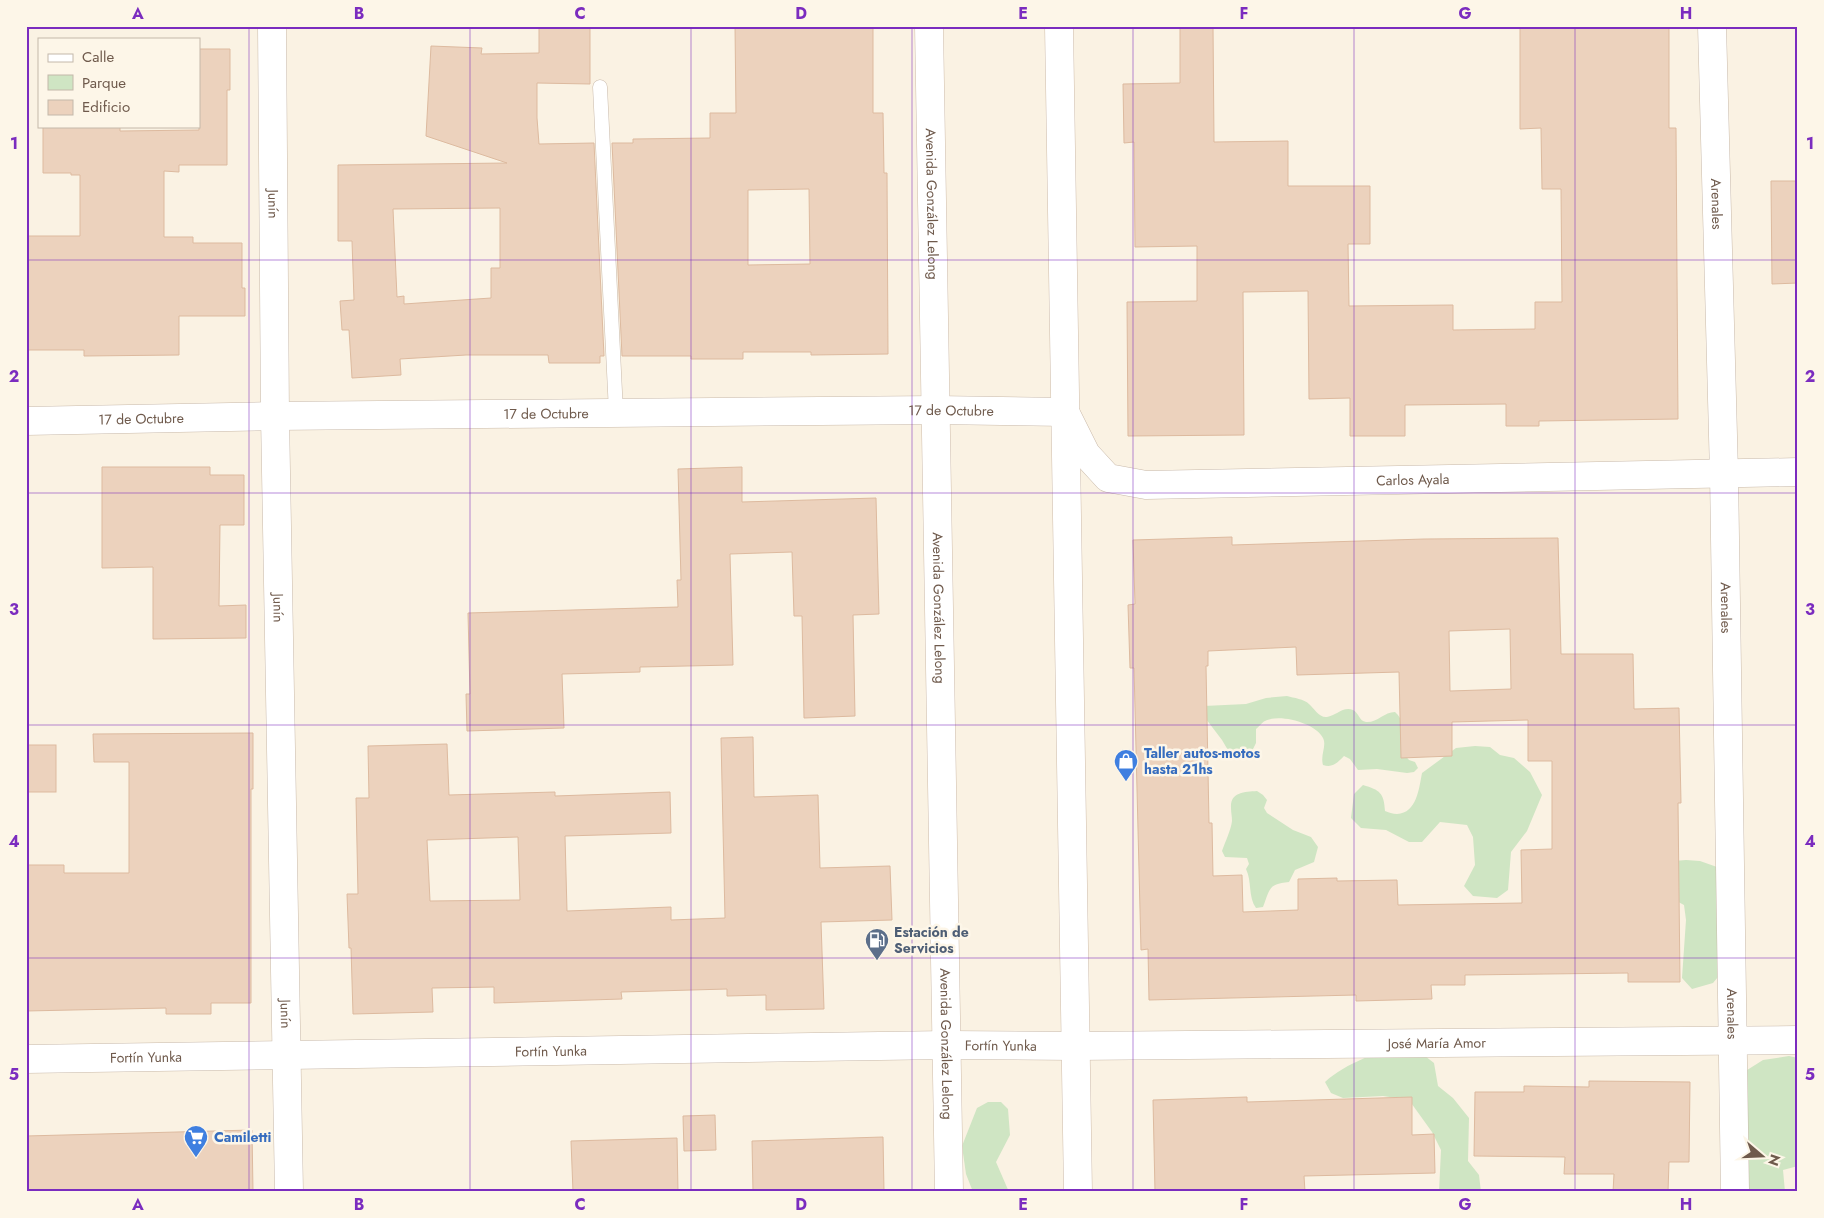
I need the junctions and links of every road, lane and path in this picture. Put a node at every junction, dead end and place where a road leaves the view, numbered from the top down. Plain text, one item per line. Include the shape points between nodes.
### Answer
1 (272, 26) edge
2 (930, 26) edge
3 (1059, 26) edge
4 (1712, 26) edge
5 (600, 87) dead end
6 (936, 410) junction
7 (616, 412) junction
8 (1065, 412) junction
9 (275, 416) junction
10 (26, 421) edge
11 (1798, 472) edge
12 (1724, 473) junction
13 (1798, 1040) edge
14 (1732, 1041) junction
15 (947, 1045) junction
16 (1076, 1046) junction
17 (286, 1055) junction
18 (26, 1059) edge
19 (289, 1192) edge
20 (949, 1192) edge
21 (1078, 1192) edge
22 (1735, 1192) edge

1 - 9 street, Junín
2 - 6 street, Avenida González Lelong
3 - 8 street
4 - 12 street, Arenales
5 - 7 lane
6 - 7 street, 17 de Octubre
6 - 8 street, 17 de Octubre
6 - 15 street, Avenida González Lelong
7 - 9 street, 17 de Octubre
8 - 12 street, Carlos Ayala via 1086,454 1108,478 1146,485
8 - 16 street
9 - 10 street, 17 de Octubre
9 - 17 street, Junín
11 - 12 street, Carlos Ayala
12 - 14 street, Arenales
13 - 14 street, José María Amor
14 - 16 street, José María Amor
14 - 22 street, Arenales
15 - 16 street, Fortín Yunka
15 - 17 street, Fortín Yunka
15 - 20 street, Avenida González Lelong
16 - 21 street
17 - 18 street, Fortín Yunka
17 - 19 street, Junín

